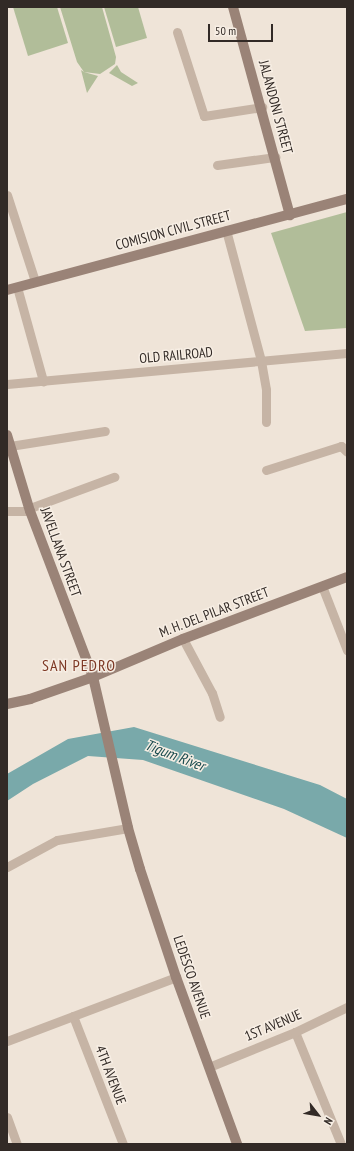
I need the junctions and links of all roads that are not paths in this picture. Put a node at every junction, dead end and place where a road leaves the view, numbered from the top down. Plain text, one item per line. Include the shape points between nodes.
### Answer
1 (233, 7) edge
2 (177, 32) dead end
3 (262, 107) junction
4 (275, 157) junction
5 (217, 165) dead end
6 (7, 194) edge
7 (347, 199) edge
8 (290, 216) junction
9 (226, 230) junction
10 (35, 281) junction
11 (17, 287) junction
12 (7, 290) edge
13 (347, 353) edge
14 (261, 361) junction
15 (42, 381) junction
16 (7, 384) edge
17 (266, 422) dead end
18 (105, 431) dead end
19 (7, 435) edge
20 (10, 446) junction
21 (347, 452) edge
22 (266, 470) dead end
23 (114, 476) dead end
24 (30, 509) junction
25 (7, 511) edge
26 (347, 577) edge
27 (322, 586) junction
28 (183, 639) junction
29 (347, 650) edge
30 (93, 677) junction
31 (7, 704) edge
32 (101, 706) joint
33 (220, 717) dead end
34 (128, 828) junction
35 (7, 867) edge
36 (176, 977) junction
37 (347, 1007) edge
38 (73, 1016) junction
39 (296, 1032) junction
40 (7, 1041) edge
41 (209, 1067) junction
42 (7, 1117) edge
43 (17, 1144) edge
44 (123, 1144) edge
45 (237, 1144) edge
46 (341, 1144) edge

1 - 3 street, JALANDONI STREET
2 - 3 street via 204,116
3 - 4 street, JALANDONI STREET
4 - 5 street
4 - 8 street, JALANDONI STREET
6 - 10 street
7 - 8 street, COMISION CIVIL STREET
8 - 9 street, COMISION CIVIL STREET
9 - 10 street, COMISION CIVIL STREET
9 - 14 street
10 - 11 street, COMISION CIVIL STREET
11 - 12 street, COMISION CIVIL STREET
11 - 15 street
13 - 14 street, OLD RAILROAD
14 - 15 street, OLD RAILROAD
14 - 17 street via 266,390
15 - 16 street, OLD RAILROAD
18 - 20 street
19 - 20 street, JAVELLANA STREET
20 - 24 street, JAVELLANA STREET
21 - 22 street via 341,446
23 - 24 street
24 - 25 street
24 - 30 street, JAVELLANA STREET
26 - 27 street, M. H. DEL PILAR STREET
27 - 28 street, M. H. DEL PILAR STREET
27 - 29 street
28 - 30 street, M. H. DEL PILAR STREET
28 - 33 street via 212,693
30 - 31 street, M. H. DEL PILAR STREET via 30,700
30 - 32 street, JAVELLANA STREET
32 - 34 street, LEDESCO AVENUE
34 - 35 street via 57,840
34 - 36 street, LEDESCO AVENUE
36 - 38 street
36 - 41 street, LEDESCO AVENUE
37 - 39 street, 1ST AVENUE
38 - 40 street
38 - 44 street, 4TH AVENUE
39 - 41 street, 1ST AVENUE
39 - 46 street
41 - 45 street, LEDESCO AVENUE
42 - 43 street

